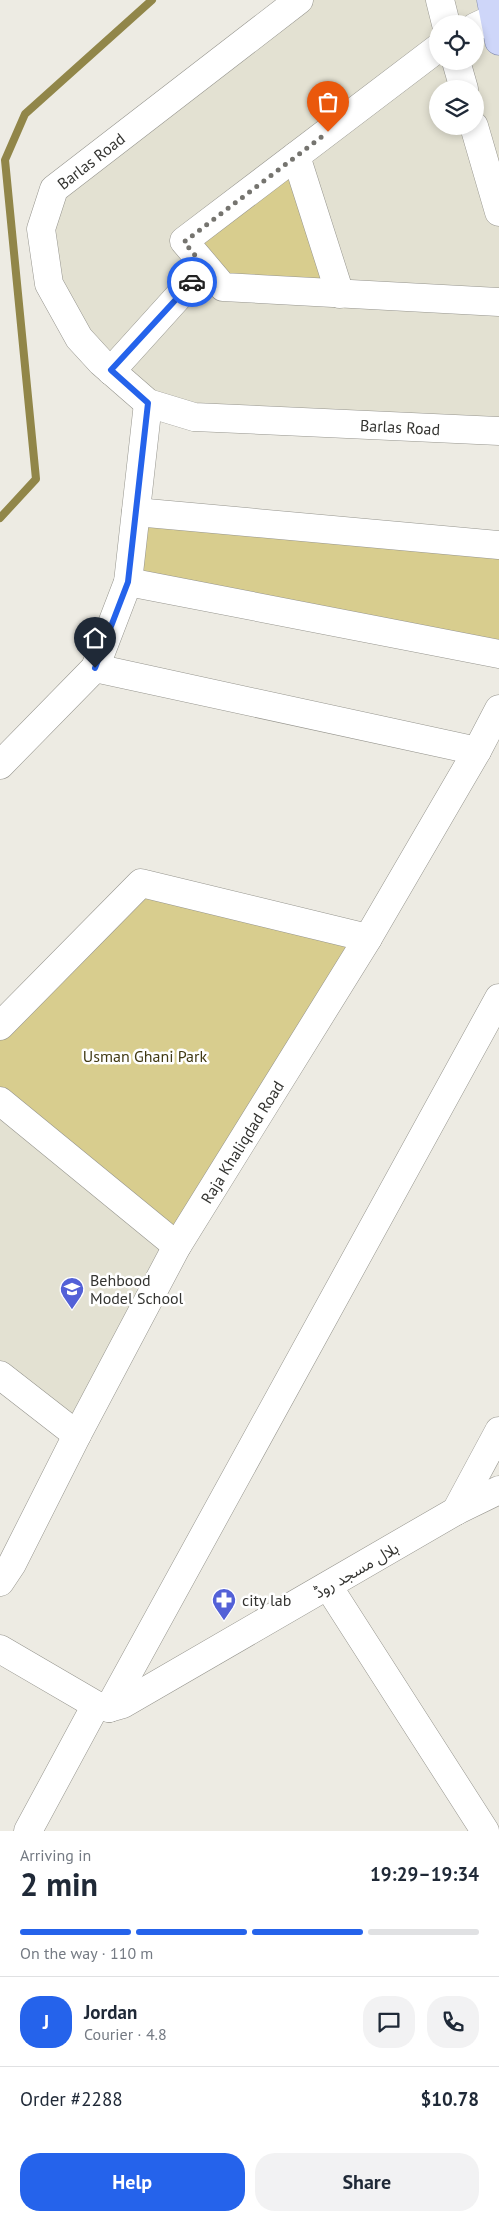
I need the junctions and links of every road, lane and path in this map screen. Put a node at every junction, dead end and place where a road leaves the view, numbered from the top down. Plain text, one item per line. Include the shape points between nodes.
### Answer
1 (299, 0) edge
2 (440, 0) edge
3 (444, 15) edge
4 (429, 55) edge
5 (477, 135) edge
6 (296, 156) junction
7 (499, 212) edge
8 (205, 267) junction
9 (340, 294) junction
10 (499, 302) edge
11 (111, 370) junction
12 (148, 403) junction
13 (499, 432) edge
14 (136, 512) junction
15 (499, 545) edge
16 (128, 582) junction
17 (499, 654) edge
18 (95, 668) junction
19 (499, 709) edge
20 (477, 751) junction
21 (0, 765) edge
22 (368, 938) junction
23 (499, 998) edge
24 (0, 1026) edge
25 (0, 1101) edge
26 (178, 1246) junction
27 (0, 1374) edge
28 (499, 1431) edge
29 (77, 1435) junction
30 (499, 1490) edge
31 (456, 1511) junction
32 (0, 1582) edge
33 (328, 1586) junction
34 (0, 1649) edge
35 (102, 1707) junction
36 (28, 1831) edge
37 (485, 1831) edge

1 - 11 street, Barlas Road via 54,189 41,229 49,284 79,338
2 - 3 street
4 - 6 street
5 - 7 street
6 - 8 street via 184,242
6 - 9 street
8 - 9 street via 223,287
8 - 11 street
9 - 10 street
11 - 12 street, Barlas Road
12 - 13 street, Barlas Road via 194,417
12 - 14 street
14 - 15 street
14 - 16 street
16 - 17 street
16 - 18 street
18 - 20 street
18 - 21 street
19 - 20 street, Raja Khaliqdad Road
20 - 22 street, Raja Khaliqdad Road
22 - 24 street via 141,882
22 - 26 street, Raja Khaliqdad Road
23 - 35 street
25 - 26 street
26 - 29 street, Raja Khaliqdad Road
27 - 29 street
28 - 31 street
29 - 32 street, Raja Khaliqdad Road
30 - 31 street, ہلال مسجد روڈ
31 - 33 street, ہلال مسجد روڈ
33 - 35 street, ہلال مسجد روڈ via 123,1704
33 - 37 street
34 - 35 street
35 - 36 street

